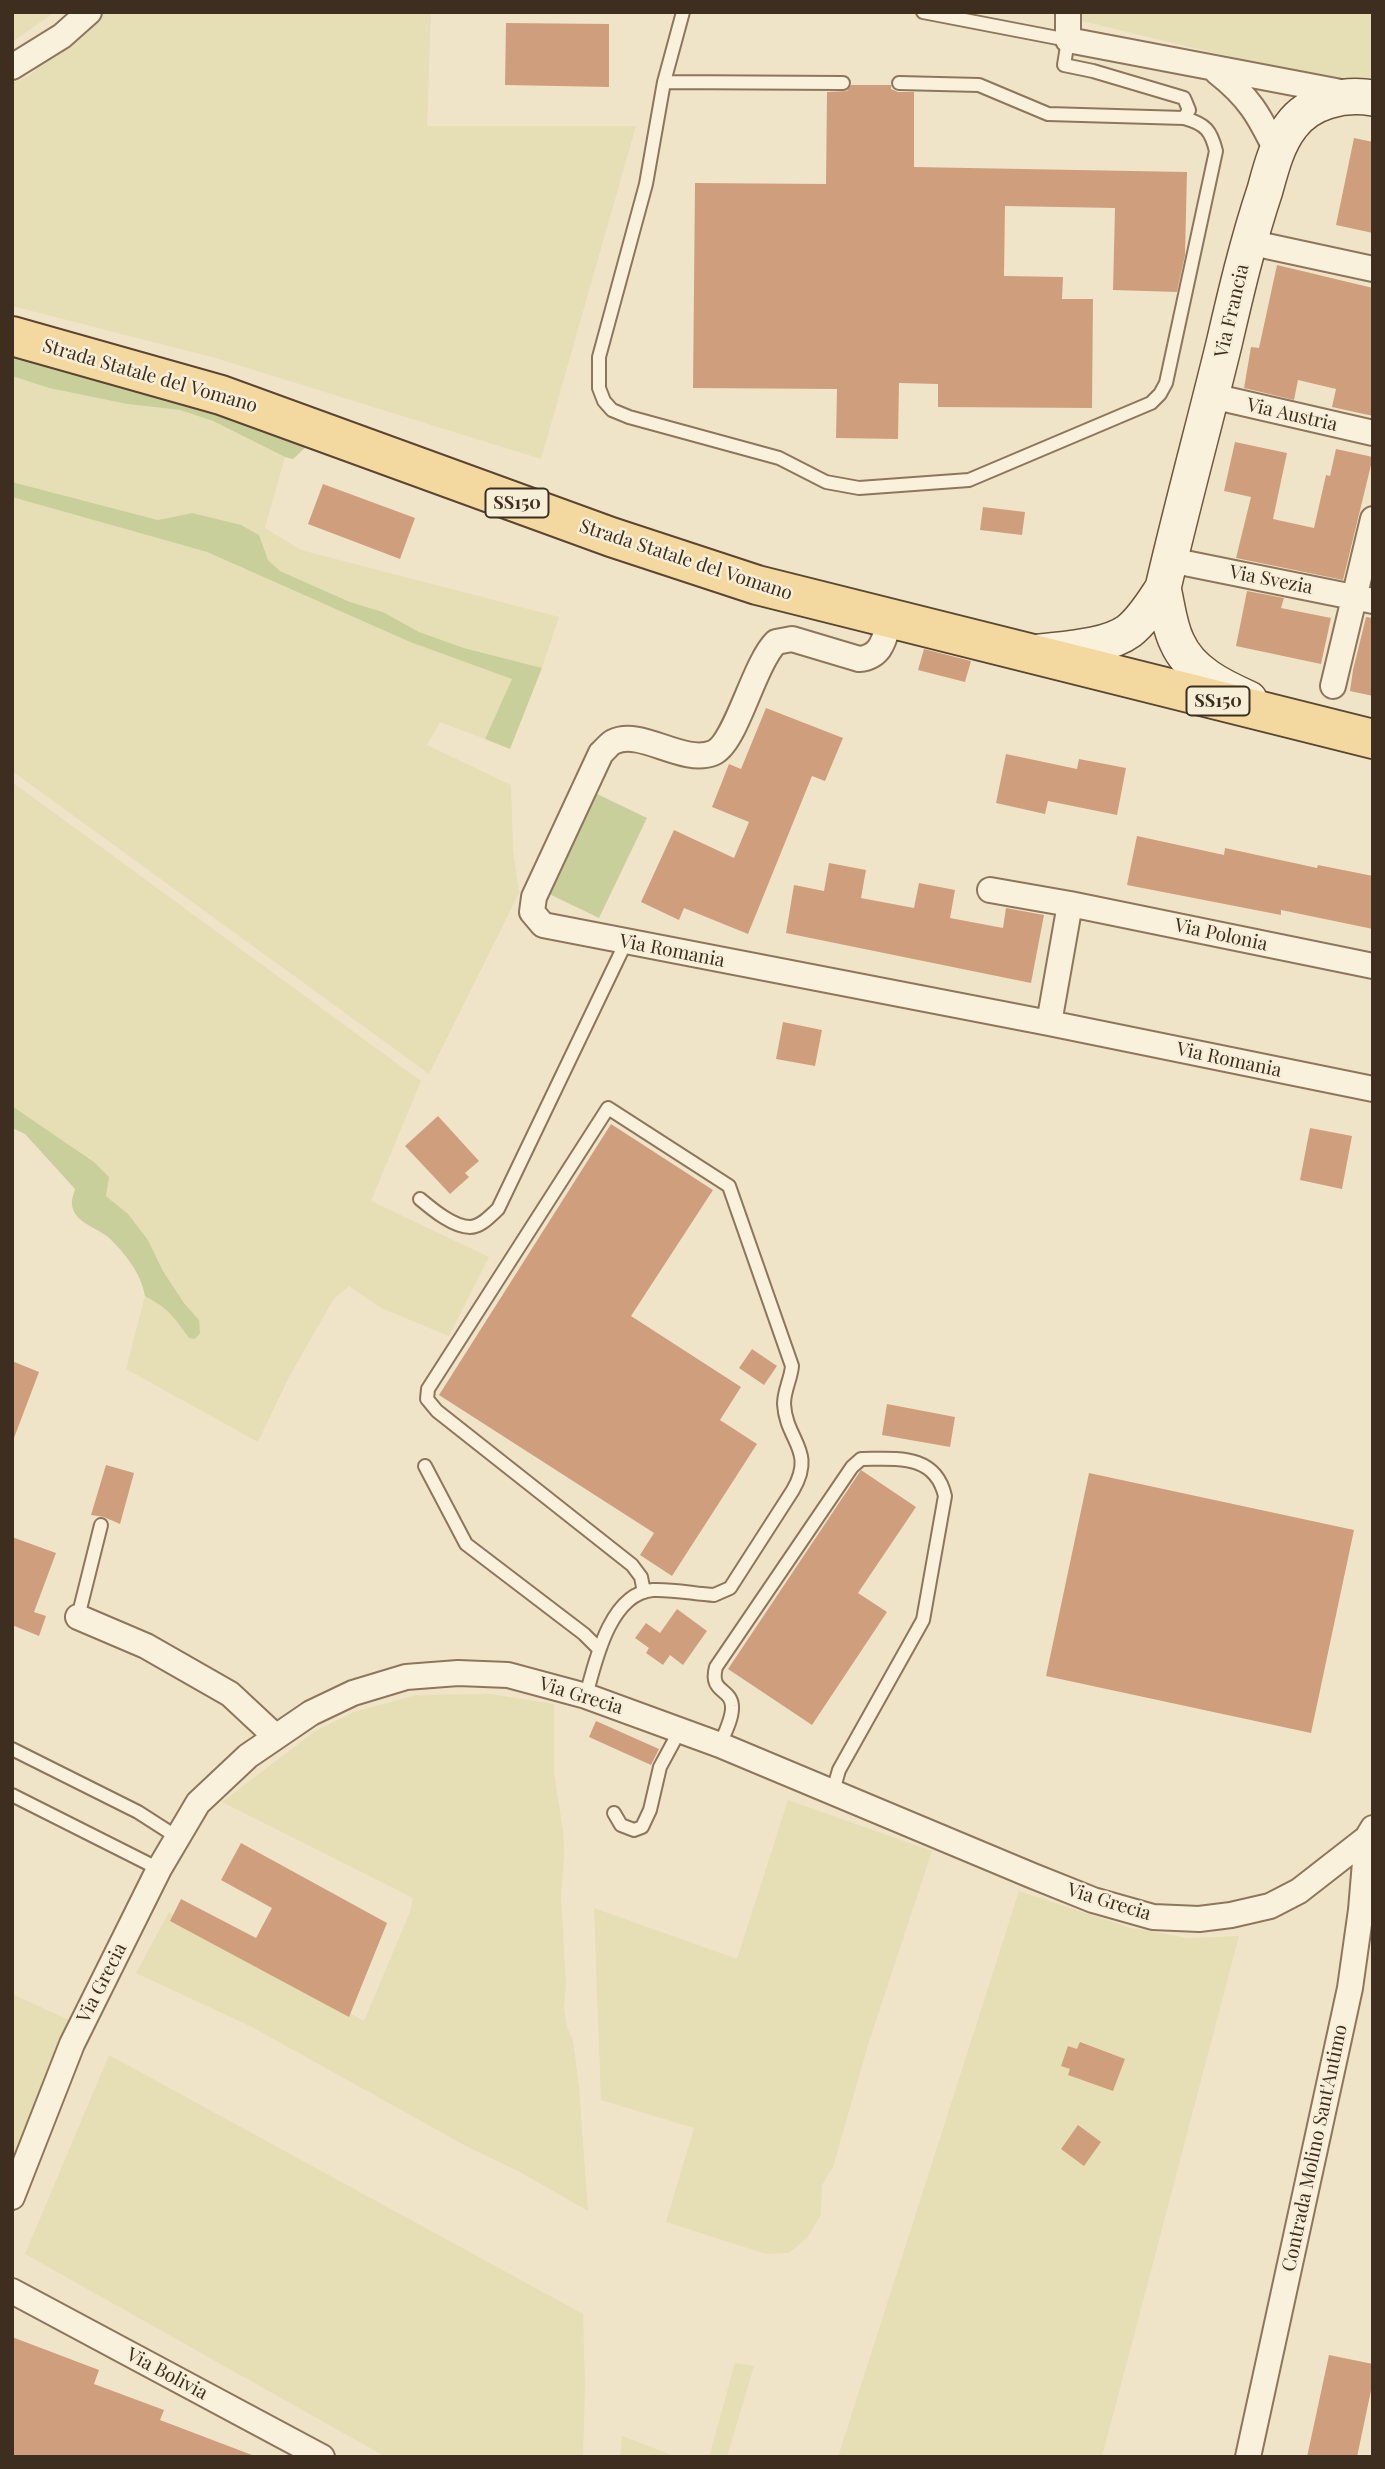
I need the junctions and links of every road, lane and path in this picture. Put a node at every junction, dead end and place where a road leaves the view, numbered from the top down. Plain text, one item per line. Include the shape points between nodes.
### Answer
1 (89, 12) edge
2 (683, 12) edge
3 (923, 12) edge
4 (1068, 12) edge
5 (1068, 40) junction
6 (12, 68) edge
7 (1213, 69) junction
8 (1266, 78) junction
9 (664, 82) junction
10 (843, 83) dead end
11 (899, 83) dead end
12 (1365, 96) edge
13 (1184, 118) junction
14 (1284, 138) junction
15 (1248, 242) junction
16 (1373, 269) edge
17 (12, 336) edge
18 (1212, 396) junction
19 (1373, 433) edge
20 (1373, 519) edge
21 (1162, 596) junction
22 (1363, 599) edge
23 (890, 620) junction
24 (1027, 654) junction
25 (1142, 682) junction
26 (1333, 686) dead end
27 (1294, 720) junction
28 (1373, 739) edge
29 (990, 890) dead end
30 (1070, 904) junction
31 (626, 942) junction
32 (1373, 966) edge
33 (1049, 1023) junction
34 (1373, 1089) edge
35 (421, 1199) dead end
36 (425, 1466) dead end
37 (102, 1525) dead end
38 (644, 1592) junction
39 (78, 1617) joint
40 (599, 1649) junction
41 (586, 1696) junction
42 (680, 1730) junction
43 (275, 1736) junction
44 (720, 1745) junction
45 (12, 1749) edge
46 (833, 1791) junction
47 (12, 1795) edge
48 (614, 1813) dead end
49 (1370, 1833) edge
50 (177, 1837) junction
51 (159, 1869) junction
52 (12, 2197) edge
53 (12, 2291) edge
54 (322, 2457) edge
55 (1248, 2457) edge

1 - 6 street via 62,36
2 - 9 lane
3 - 5 lane
4 - 5 street
5 - 7 street
5 - 13 lane via 1064,65 1184,98 1189,110
7 - 8 street
7 - 14 street via 1239,89
8 - 12 street
8 - 14 street via 1292,108
9 - 10 lane
9 - 13 lane via 646,184 599,357 598,388 604,401 629,417 779,458 826,482 859,488 969,480 1151,403 1160,394 1216,151 1212,134 1198,121
11 - 13 lane via 979,85 1048,114
12 - 14 main road via 1318,105 1304,113
14 - 15 main road, Via Francia
15 - 16 street
15 - 18 main road, Via Francia
17 - 23 main road, Strada Statale del Vomano / SS150 via 221,394 696,566
18 - 19 street, Via Austria
18 - 21 main road, Via Francia
20 - 22 street
21 - 22 street, Via Svezia
21 - 24 main road via 1128,631 1108,641
21 - 25 main road, Via Francia via 1159,658
21 - 27 main road via 1177,642 1206,676
22 - 26 street
23 - 24 main road, Strada Statale del Vomano / SS150
23 - 31 street, Via Romania via 880,650 867,659 792,639 776,642 758,669 725,744 712,753 688,754 629,738 612,742 601,753 531,912 543,925
24 - 25 main road, Strada Statale del Vomano / SS150
25 - 27 main road, Strada Statale del Vomano / SS150
27 - 28 main road, Strada Statale del Vomano / SS150
29 - 30 street, Via Polonia
30 - 32 street, Via Polonia
30 - 33 street
31 - 33 street, Via Romania
31 - 35 lane via 498,1209 483,1223 469,1227 436,1213
33 - 34 street, Via Romania
36 - 40 lane via 466,1544
37 - 39 lane
38 - 38 lane via 632,1565 427,1399 428,1389 608,1108 729,1186 792,1366 784,1402 803,1465 793,1490 730,1588 714,1595
38 - 40 lane via 623,1604
39 - 43 street via 146,1646 230,1694
40 - 41 lane
41 - 42 street, Via Grecia
41 - 43 street, Via Grecia via 508,1675 406,1677 353,1693
42 - 44 street, Via Grecia
42 - 48 lane via 660,1767 642,1827 635,1830 621,1825
43 - 50 street, Via Grecia via 217,1783
44 - 46 street, Via Grecia
44 - 46 lane via 732,1703 716,1687 716,1667 852,1467 861,1459 920,1463 934,1472 945,1496 923,1620 839,1770
45 - 50 lane via 138,1812
46 - 49 street, Via Grecia via 1093,1900 1153,1917 1199,1919 1270,1906 1299,1891
47 - 51 lane
49 - 55 street, Contrada Molino Sant'Antimo via 1350,1988
50 - 51 street, Via Grecia
51 - 52 street, Via Grecia via 72,2044
53 - 54 street, Via Bolivia

